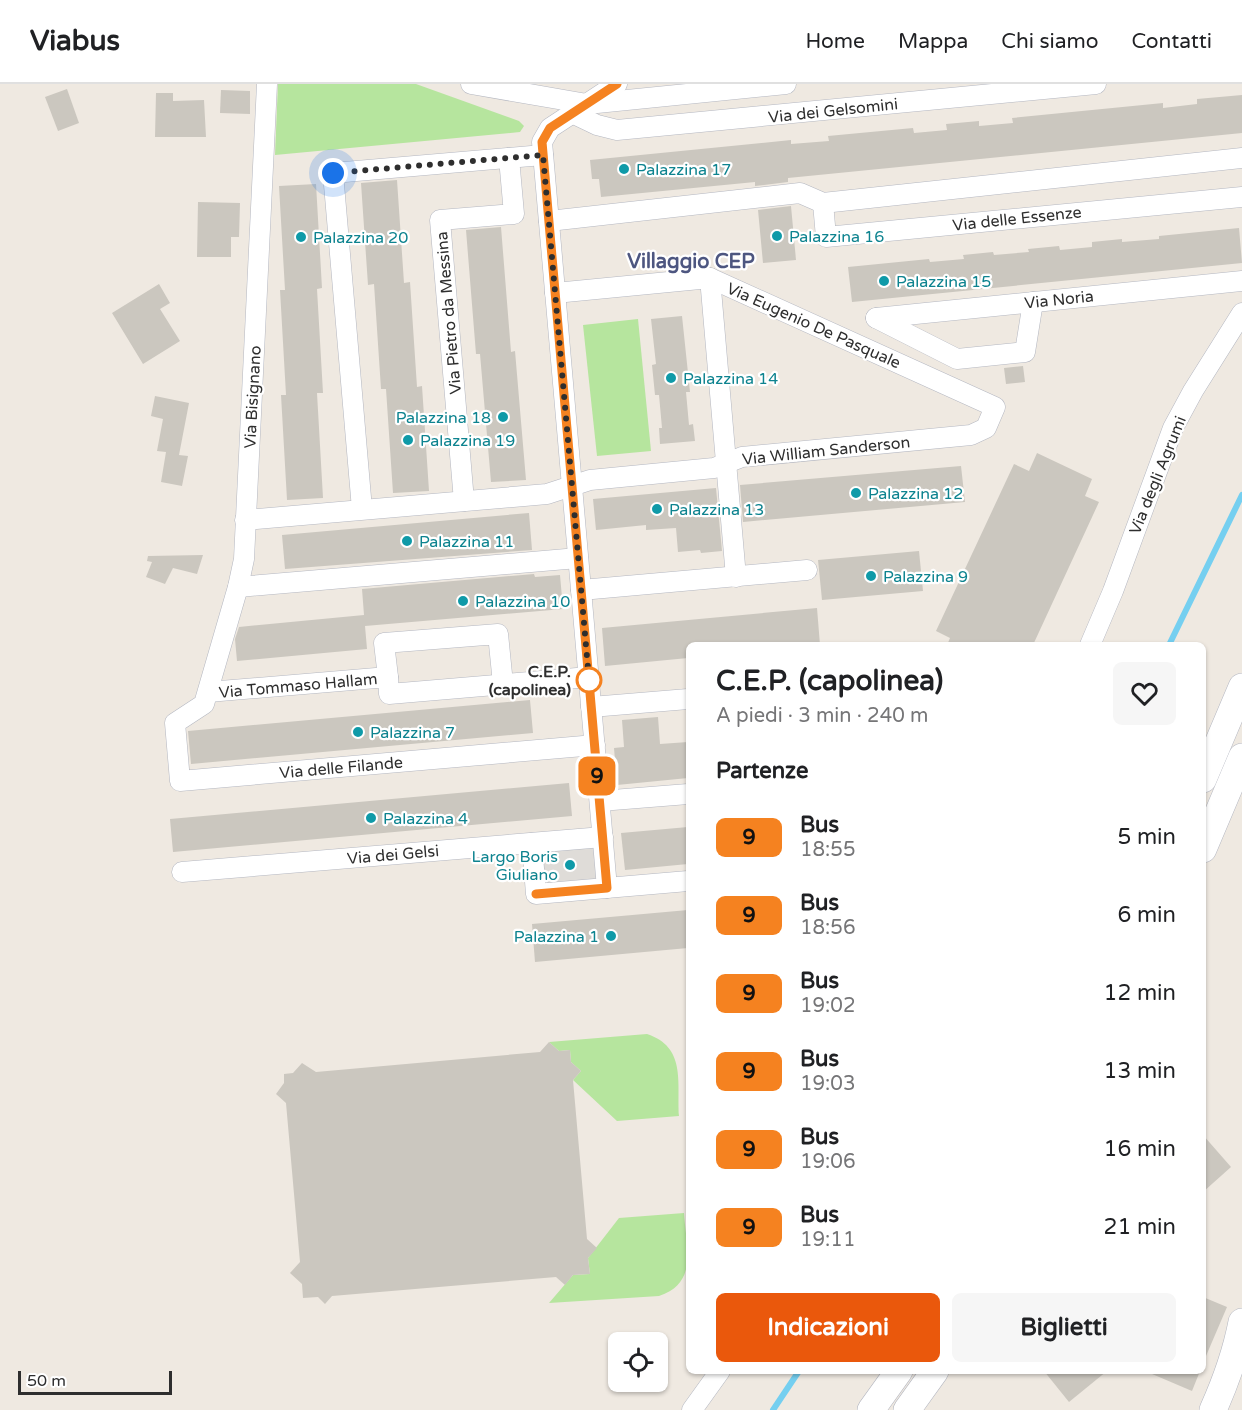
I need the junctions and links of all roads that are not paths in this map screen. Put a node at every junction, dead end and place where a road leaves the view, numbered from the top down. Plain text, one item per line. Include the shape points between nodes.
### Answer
1 (267, 84) edge
2 (471, 84) edge
3 (617, 84) edge
4 (786, 84) edge
5 (1096, 84) edge
6 (753, 87) junction
7 (944, 91) edge
8 (580, 109) junction
9 (756, 117) junction
10 (543, 155) junction
11 (509, 158) junction
12 (1242, 158) edge
13 (1242, 197) edge
14 (823, 202) junction
15 (549, 220) junction
16 (710, 278) junction
17 (1242, 280) edge
18 (555, 293) junction
19 (1033, 302) junction
20 (1242, 313) edge
21 (995, 407) joint
22 (726, 463) junction
23 (572, 486) junction
24 (464, 501) junction
25 (362, 509) junction
26 (245, 520) junction
27 (578, 558) junction
28 (807, 570) dead end
29 (736, 577) junction
30 (238, 587) junction
31 (581, 590) junction
32 (1091, 642) edge
33 (589, 676) junction
34 (388, 677) junction
35 (502, 684) junction
36 (1242, 687) edge
37 (206, 698) junction
38 (686, 699) edge
39 (591, 707) junction
40 (595, 745) junction
41 (1242, 757) edge
42 (1206, 772) edge
43 (686, 794) edge
44 (600, 801) junction
45 (603, 837) junction
46 (1206, 842) edge
47 (532, 843) junction
48 (182, 872) dead end
49 (686, 881) edge
50 (607, 888) junction
51 (1242, 1322) edge
52 (718, 1374) edge
53 (897, 1374) edge
54 (933, 1374) edge
55 (692, 1410) edge
56 (871, 1410) edge
57 (907, 1410) edge
58 (1213, 1410) edge

1 - 26 street, Via Bisignano
2 - 8 street, Via dei Gelsomini
3 - 8 street
4 - 6 street, Via dei Gelsomini
5 - 7 street, Via dei Gelsomini
6 - 8 street, Via dei Gelsomini
6 - 9 street
7 - 9 street, Via dei Gelsomini
8 - 9 street, Via dei Gelsomini via 597,124 617,130
8 - 10 street via 544,134
10 - 11 street
10 - 15 street
11 - 24 street, Via Pietro da Messina via 514,214 440,220
11 - 25 street via 333,173
12 - 14 street
13 - 14 street, Via delle Essenze via 826,237
14 - 15 street via 800,193
15 - 18 street
16 - 18 street, Via Eugenio De Pasquale
16 - 21 street, Via Eugenio De Pasquale
16 - 22 street
17 - 19 street, Via Noria
18 - 23 street
19 - 19 street, Via Noria via 876,318 957,359 1025,352
20 - 32 street, Via degli Agrumi via 1173,428
21 - 22 street, Via William Sanderson via 986,428 970,435 742,457
22 - 23 street, Via William Sanderson via 714,468 590,480
22 - 29 street
23 - 24 street, Via William Sanderson via 547,494
23 - 27 street
24 - 25 street, Via William Sanderson
25 - 26 street, Via William Sanderson
26 - 30 street, Via Bisignano
27 - 30 street
27 - 31 street
28 - 29 street
29 - 31 street
30 - 37 street, Via Bisignano
31 - 33 street
33 - 35 street, Via Tommaso Hallam
33 - 39 street
34 - 35 street, Via Tommaso Hallam via 389,694
34 - 35 street via 384,643 498,634
34 - 37 street, Via Tommaso Hallam
36 - 42 main road
37 - 40 street, Via delle Filande via 175,723 180,781
38 - 39 street
39 - 40 street
40 - 44 street
41 - 46 main road
43 - 44 street
44 - 45 street
45 - 47 street, Via dei Gelsi
45 - 50 street
47 - 48 street, Via dei Gelsi
47 - 50 street via 536,894
49 - 50 street
51 - 58 main road
52 - 55 street
53 - 56 main road
54 - 57 main road

